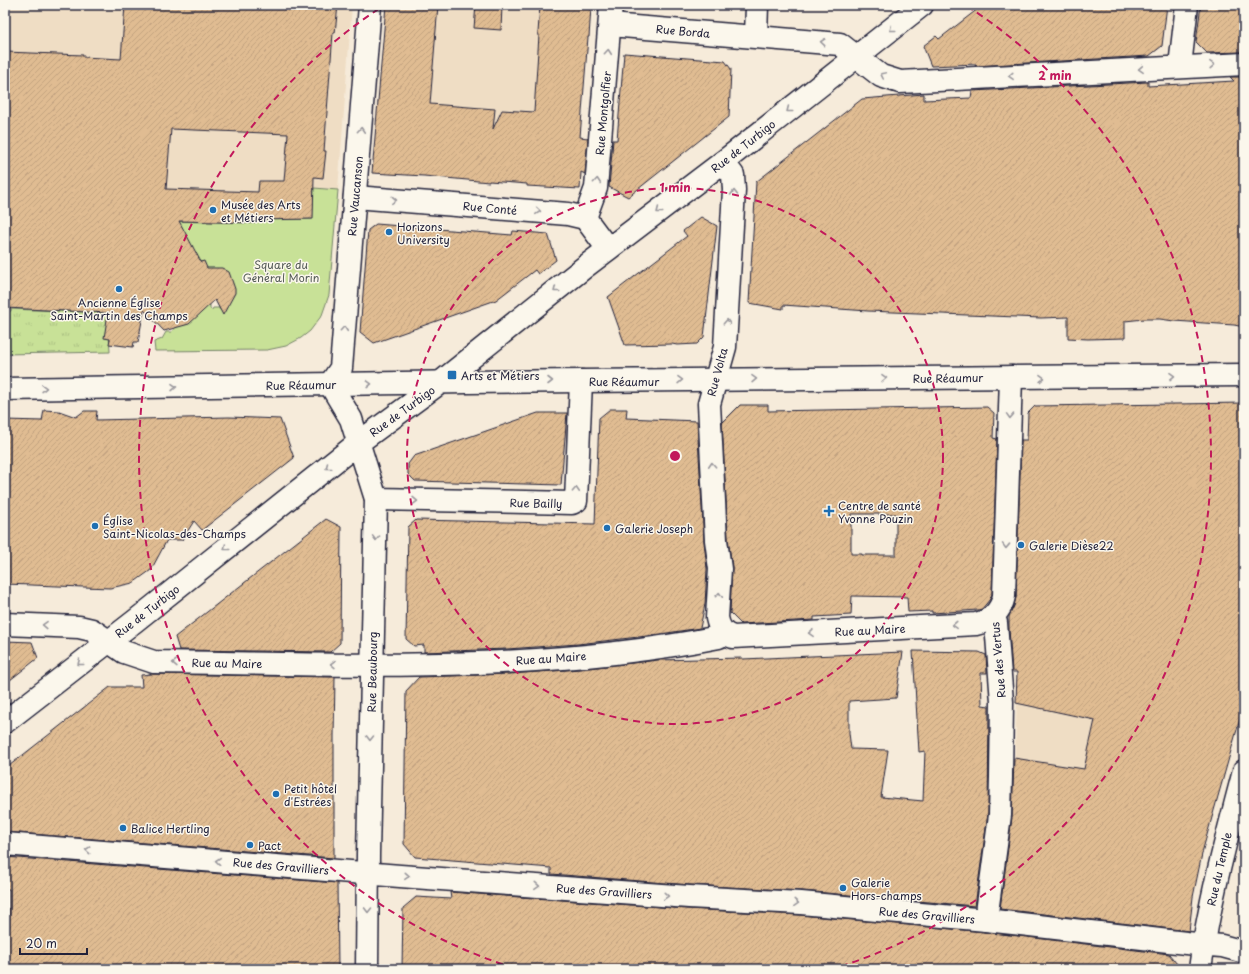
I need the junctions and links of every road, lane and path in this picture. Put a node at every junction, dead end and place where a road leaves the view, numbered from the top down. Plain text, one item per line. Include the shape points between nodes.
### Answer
1 (370, 5) edge
2 (757, 5) edge
3 (922, 5) edge
4 (1187, 5) edge
5 (610, 15) edge
6 (756, 36) junction
7 (857, 57) junction
8 (1244, 64) edge
9 (1180, 66) junction
10 (723, 162) junction
11 (355, 197) junction
12 (585, 218) junction
13 (608, 250) junction
14 (1244, 375) edge
15 (1011, 377) junction
16 (715, 380) junction
17 (581, 381) junction
18 (441, 382) junction
19 (330, 384) junction
20 (5, 389) edge
21 (358, 442) junction
22 (376, 499) junction
23 (992, 617) junction
24 (5, 624) edge
25 (723, 632) junction
26 (108, 642) junction
27 (372, 664) junction
28 (5, 722) edge
29 (1244, 771) edge
30 (5, 844) edge
31 (368, 873) junction
32 (986, 920) junction
33 (1203, 945) junction
34 (1244, 952) edge
35 (367, 969) edge
36 (1200, 969) edge

11 -> 1 street, Rue Vaucanson
2 - 6 street
3 -> 7 street, Rue de Turbigo
4 - 9 street
5 - 6 street, Rue Borda
12 -> 5 street, Rue Montgolfier via 596,188
7 -> 6 street via 840,44
9 -> 7 street via 900,82 881,76
7 -> 10 street, Rue de Turbigo
9 -> 8 street
10 -> 13 street, Rue de Turbigo
16 -> 10 street, Rue Volta via 725,347 734,190 733,175
11 -> 12 street, Rue Conté via 568,214
19 -> 11 street, Rue Vaucanson via 341,368
12 - 13 street
13 -> 18 street, Rue de Turbigo
15 -> 14 street, Rue Réaumur
16 -> 15 street, Rue Réaumur
15 -> 23 street, Rue des Vertus via 1004,596 999,609
17 -> 16 street, Rue Réaumur
25 -> 16 street, Rue Volta via 717,618 720,569 716,540 709,404
18 -> 17 street, Rue Réaumur
22 -> 17 street, Rue Bailly via 572,503 576,501
19 -> 18 street, Rue Réaumur
18 - 21 street, Rue de Turbigo
20 -> 19 street, Rue Réaumur
19 - 21 street, Rue Beaubourg via 351,419
21 - 22 street, Rue Beaubourg
21 -> 26 street, Rue de Turbigo
22 -> 27 street, Rue Beaubourg
23 -> 25 street, Rue au Maire via 981,623 960,625 733,637
23 - 32 street, Rue des Vertus via 996,623 1002,702 1002,777 1000,815
26 -> 24 street, Rue au Maire via 92,630 79,627
25 - 27 street, Rue au Maire via 719,637 676,645 539,660
27 -> 26 street, Rue au Maire via 154,662 124,652
26 -> 28 street, Rue de Turbigo
27 -> 31 street, Rue Beaubourg
29 - 33 street, Rue du Temple via 1218,870
31 -> 30 street, Rue des Gravilliers
31 -> 32 street, Rue des Gravilliers via 801,903
31 -> 35 street, Rue Beaubourg
32 - 33 street, Rue des Gravilliers
33 - 34 street, Rue des Gravilliers via 1222,946
33 - 36 street, Rue du Temple

